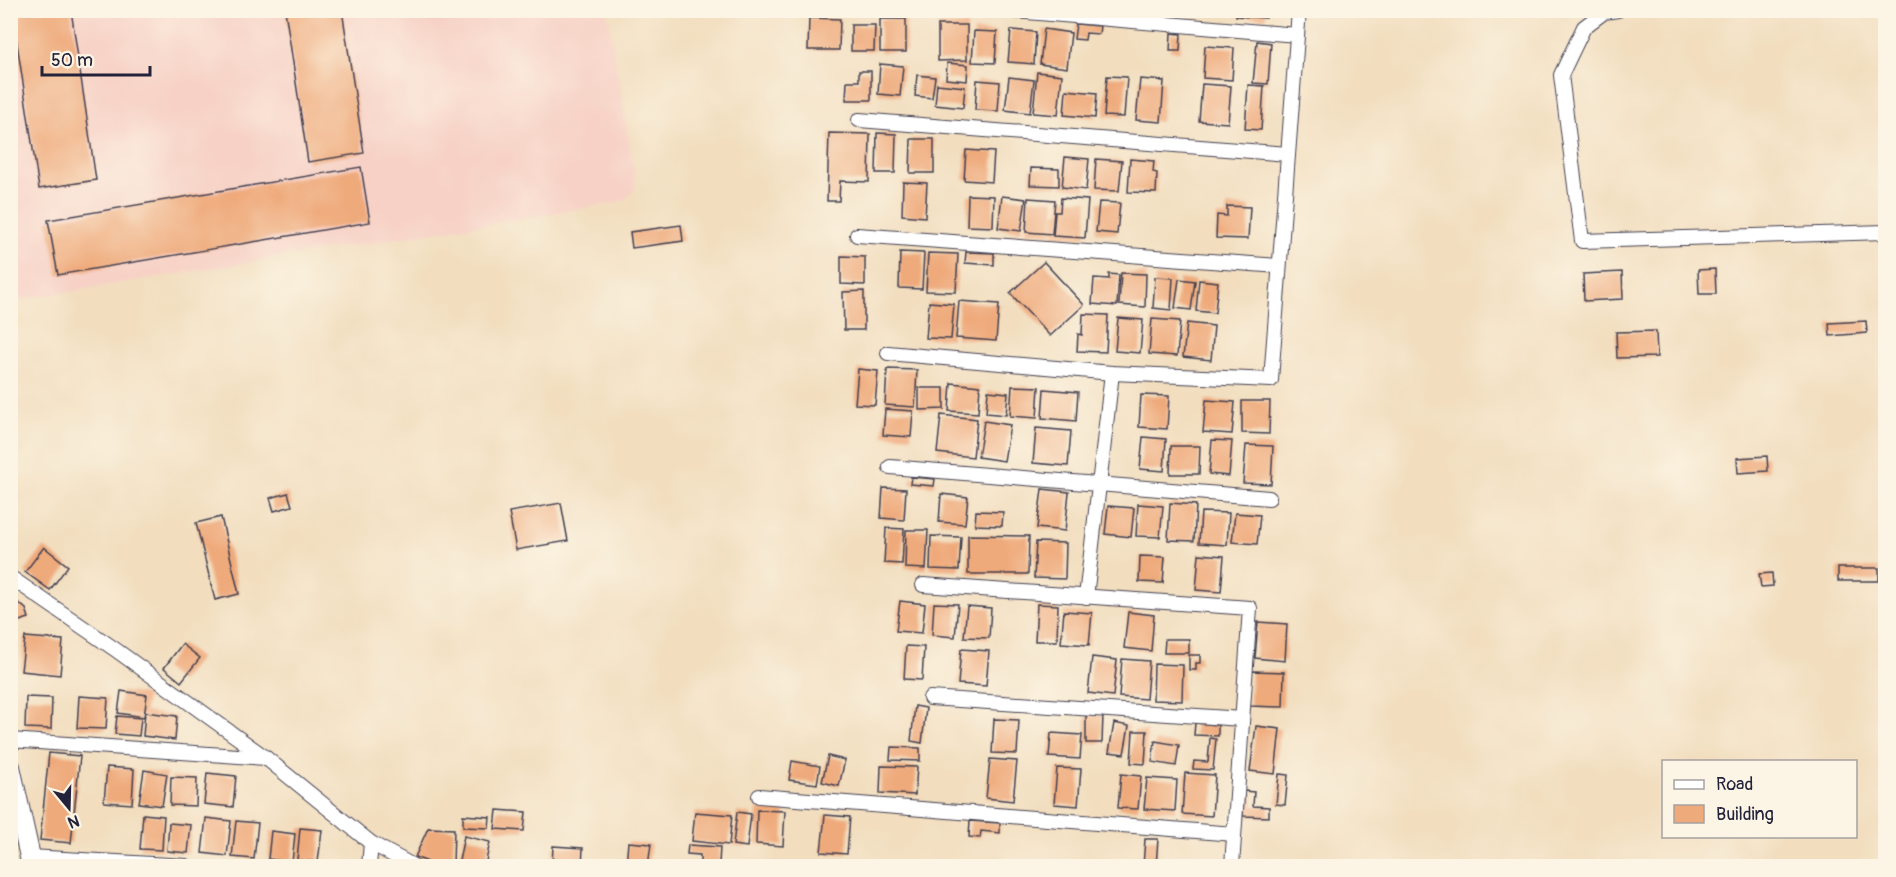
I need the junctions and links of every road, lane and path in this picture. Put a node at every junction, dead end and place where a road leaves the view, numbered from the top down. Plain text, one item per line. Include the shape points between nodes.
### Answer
1 (1003, 10) edge
2 (1299, 10) edge
3 (1618, 10) edge
4 (1297, 35) junction
5 (859, 120) dead end
6 (1288, 154) junction
7 (1886, 232) edge
8 (857, 235) dead end
9 (1279, 266) junction
10 (888, 353) dead end
11 (1112, 373) junction
12 (890, 468) dead end
13 (1099, 484) junction
14 (1269, 498) dead end
15 (10, 577) edge
16 (923, 585) dead end
17 (1086, 597) junction
18 (930, 698) dead end
19 (1242, 719) junction
20 (10, 740) edge
21 (266, 758) junction
22 (10, 767) edge
23 (759, 796) dead end
24 (1234, 834) junction
25 (371, 843) junction
26 (31, 862) edge
27 (186, 867) edge
28 (369, 867) edge
29 (412, 867) edge
30 (1232, 867) edge

1 - 4 street
2 - 4 street
3 - 7 street via 1604,12 1584,27 1561,75 1582,241
4 - 6 street
5 - 6 street
6 - 9 street
8 - 9 street
9 - 11 street via 1271,380
10 - 11 street
11 - 13 street
12 - 13 street
13 - 14 street
13 - 17 street
15 - 21 street
16 - 17 street
17 - 19 street via 1250,608
18 - 19 street
19 - 24 street
20 - 21 street
21 - 25 street
22 - 26 street
23 - 24 street
24 - 30 street
25 - 28 street
25 - 29 street
26 - 27 street

